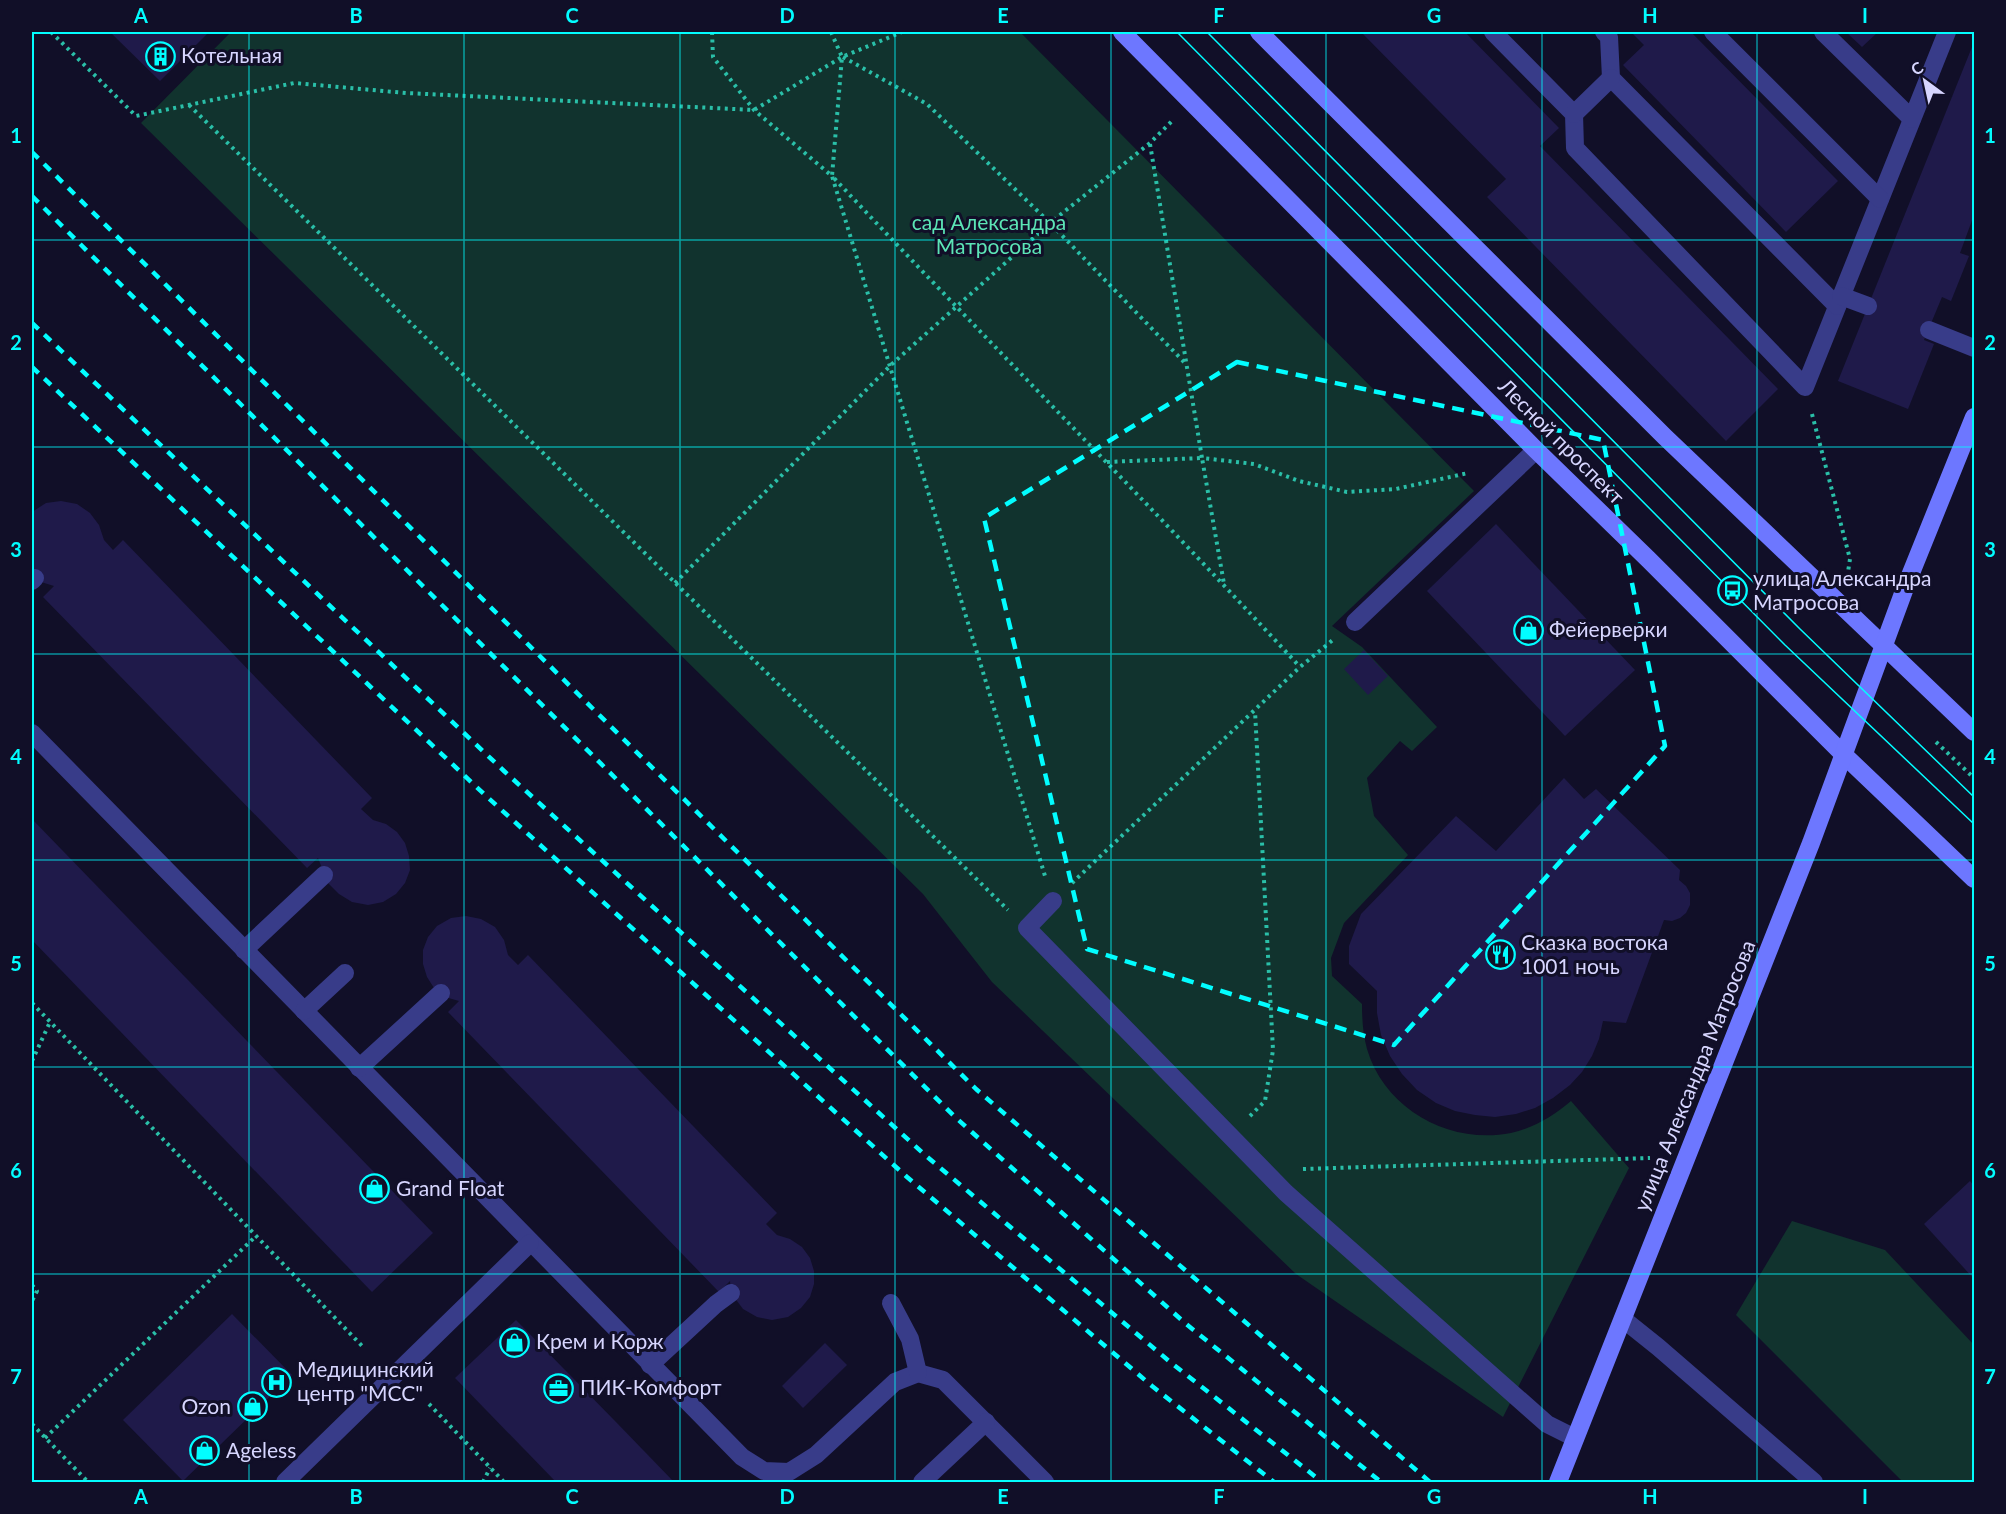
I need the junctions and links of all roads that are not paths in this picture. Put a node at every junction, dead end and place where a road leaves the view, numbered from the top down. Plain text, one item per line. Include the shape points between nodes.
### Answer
1 (1122, 32) edge
2 (1259, 32) edge
3 (1494, 32) edge
4 (1604, 32) edge
5 (1713, 32) edge
6 (1823, 32) edge
7 (1947, 32) edge
8 (1611, 78) junction
9 (1574, 114) junction
10 (1912, 119) junction
11 (1880, 200) junction
12 (1839, 301) junction
13 (1868, 306) dead end
14 (1929, 330) dead end
15 (1974, 348) edge
16 (1974, 417) edge
17 (1536, 450) junction
18 (1355, 622) road end
19 (1884, 646) junction
20 (1974, 732) edge
21 (32, 733) edge
22 (1844, 755) junction
23 (324, 875) dead end
24 (1974, 879) edge
25 (1053, 901) road end
26 (244, 950) junction
27 (345, 973) dead end
28 (441, 993) dead end
29 (304, 1011) junction
30 (360, 1068) junction
31 (530, 1243) junction
32 (731, 1293) dead end
33 (891, 1303) dead end
34 (1623, 1319) junction
35 (650, 1365) junction
36 (918, 1373) junction
37 (986, 1422) junction
38 (1575, 1438) junction
39 (285, 1482) edge
40 (922, 1482) edge
41 (1045, 1482) edge
42 (1558, 1482) edge
43 (1814, 1482) edge

1 - 17 main road, Лесной проспект
2 - 19 main road via 1665,437
3 - 9 lane
4 - 8 lane via 1609,37
5 - 11 lane
6 - 10 lane
7 - 10 lane
8 - 9 lane
8 - 12 lane
9 - 12 lane via 1575,148 1805,387
10 - 11 lane
11 - 12 lane
12 - 13 lane
14 - 15 lane
16 - 19 main road, улица Александра Матросова
17 - 18 lane
17 - 22 main road, Лесной проспект
19 - 20 main road
19 - 22 main road, улица Александра Матросова
21 - 26 lane
22 - 24 main road, Лесной проспект
22 - 34 main road, улица Александра Матросова
23 - 26 lane
25 - 38 lane via 1027,928 1286,1193 1547,1424
26 - 29 lane
27 - 29 lane
28 - 30 lane
29 - 30 lane
30 - 31 lane
31 - 35 lane
31 - 39 lane
32 - 35 lane
33 - 36 lane via 910,1339
34 - 38 main road, улица Александра Матросова
34 - 43 lane
35 - 36 lane via 741,1457 764,1471 789,1472 816,1455 895,1382
36 - 37 lane via 943,1380
37 - 40 lane
37 - 41 lane
38 - 42 main road, улица Александра Матросова

